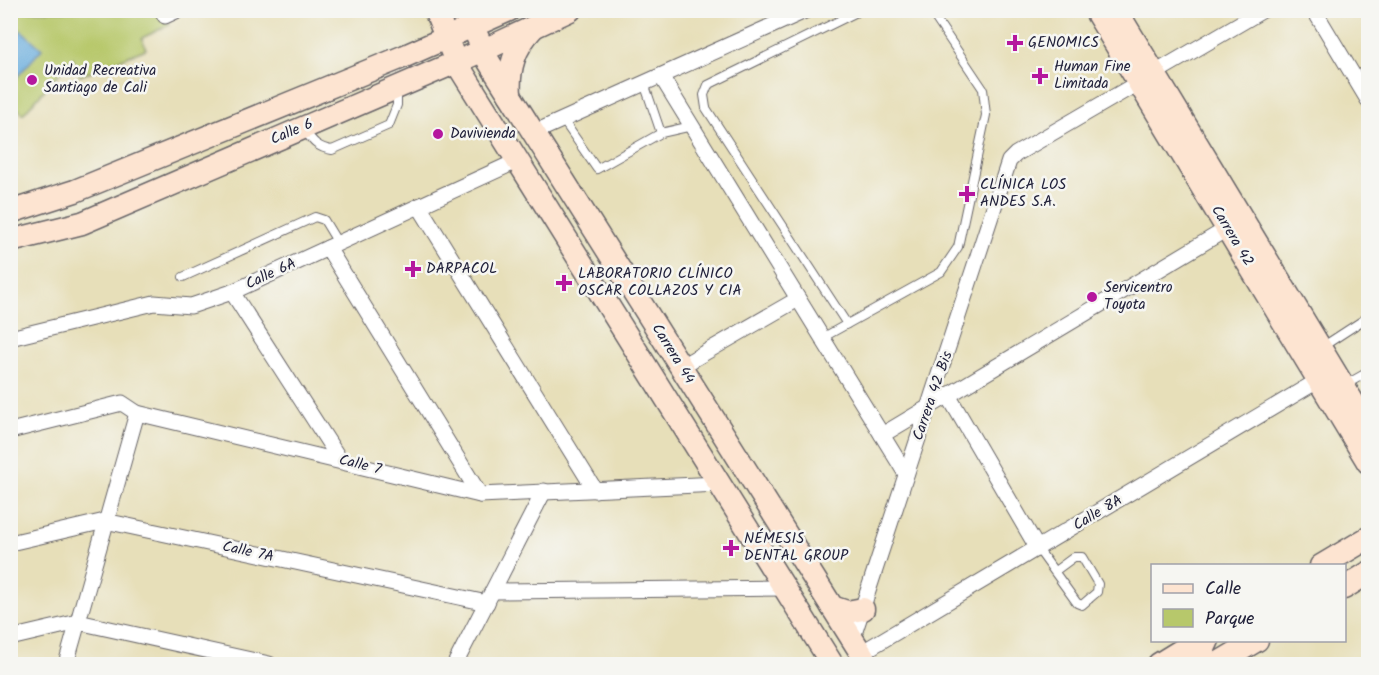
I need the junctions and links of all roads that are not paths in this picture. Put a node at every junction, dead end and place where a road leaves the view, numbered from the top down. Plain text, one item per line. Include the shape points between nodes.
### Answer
1 (433, 10) edge
2 (509, 10) edge
3 (570, 10) edge
4 (807, 10) edge
5 (861, 10) edge
6 (930, 10) edge
7 (1095, 10) edge
8 (1116, 10) edge
9 (1263, 10) edge
10 (1314, 10) edge
11 (468, 19) edge
12 (534, 27) junction
13 (445, 38) junction
14 (482, 51) junction
15 (405, 56) junction
16 (456, 62) junction
17 (662, 76) junction
18 (1146, 78) junction
19 (644, 83) junction
20 (397, 87) junction
21 (510, 95) junction
22 (1368, 100) edge
23 (563, 120) junction
24 (692, 126) junction
25 (303, 127) junction
26 (533, 133) junction
27 (661, 133) junction
28 (517, 161) junction
29 (419, 206) junction
30 (16, 211) edge
31 (82, 223) junction
32 (1235, 224) junction
33 (10, 241) edge
34 (333, 246) junction
35 (183, 276) dead end
36 (232, 292) junction
37 (798, 299) junction
38 (1368, 316) edge
39 (847, 324) junction
40 (622, 329) junction
41 (10, 338) edge
42 (822, 338) junction
43 (1320, 348) junction
44 (680, 367) junction
45 (1368, 372) edge
46 (1332, 379) junction
47 (948, 395) junction
48 (930, 406) junction
49 (137, 413) junction
50 (1366, 416) edge
51 (10, 431) edge
52 (882, 435) junction
53 (340, 460) junction
54 (1368, 462) edge
55 (906, 474) junction
56 (719, 483) junction
57 (595, 489) junction
58 (544, 491) junction
59 (480, 495) junction
60 (767, 505) junction
61 (105, 521) junction
62 (1368, 538) edge
63 (10, 543) edge
64 (759, 547) junction
65 (1038, 549) junction
66 (1324, 564) edge
67 (1054, 571) junction
68 (1368, 573) edge
69 (1346, 587) edge
70 (784, 588) junction
71 (490, 597) junction
72 (832, 607) junction
73 (863, 609) junction
74 (78, 622) junction
75 (10, 638) edge
76 (1195, 642) edge
77 (1207, 642) edge
78 (1254, 642) edge
79 (860, 652) edge
80 (66, 664) edge
81 (269, 664) edge
82 (455, 664) edge
83 (829, 664) edge
84 (1159, 664) edge
85 (1197, 664) edge
86 (1217, 664) edge

1 - 13 main road, Carrera 44
1 - 15 main road via 419,39
2 - 11 main road, Calle 6
3 - 12 main road, Calle 6
4 - 17 street
5 - 39 lane via 708,85 704,95 706,108
6 - 39 lane via 983,89 986,114 958,247 941,272
7 - 18 main road, Carrera 42
8 - 18 main road, Carrera 42
9 - 18 street
10 - 22 street
11 - 13 main road, Calle 6
11 - 14 main road, Carrera 44
12 - 14 main road, Calle 6
12 - 21 main road via 512,61
13 - 15 main road, Calle 6
13 - 16 main road, Carrera 44
14 - 16 main road, Calle 6
14 - 21 main road, Carrera 44
15 - 30 main road, Calle 6 via 75,191
16 - 20 main road, Calle 6
16 - 28 main road, Carrera 44
17 - 19 street
17 - 24 street
18 - 32 main road, Carrera 42
18 - 48 street, Carrera 42 Bis via 1009,161
19 - 23 street
19 - 27 lane
20 - 25 main road, Calle 6
20 - 25 lane via 397,105 389,125 332,150 313,143
21 - 26 main road, Carrera 44
23 - 26 street
23 - 27 lane via 597,169
24 - 27 lane
24 - 37 street
25 - 31 main road, Calle 6
26 - 44 main road, Carrera 44
28 - 29 street, Calle 6A
28 - 40 main road, Carrera 44
29 - 34 street, Calle 6A
29 - 57 street
30 - 31 main road
31 - 33 main road, Calle 6
32 - 43 main road, Carrera 42
32 - 46 main road, Carrera 42
32 - 47 street
34 - 35 lane via 324,220 315,217
34 - 36 street, Calle 6A
34 - 59 street
36 - 41 street, Calle 6A via 191,306 154,303
36 - 53 street
37 - 42 street
37 - 44 street
38 - 43 lane
39 - 42 lane
40 - 44 main road via 632,331 651,363 666,369
40 - 56 main road, Carrera 44
42 - 52 street
43 - 46 main road, Carrera 42
44 - 60 main road, Carrera 44
45 - 46 lane
46 - 50 main road, Carrera 42
46 - 54 main road, Carrera 42
46 - 65 street, Calle 8A
47 - 48 street
47 - 65 street
48 - 52 street
48 - 55 street, Carrera 42 Bis
49 - 51 street, Calle 7 via 122,403
49 - 53 street, Calle 7
49 - 61 street
52 - 55 street
53 - 59 street, Calle 7
55 - 73 street, Carrera 42 Bis
56 - 57 street, Calle 7
56 - 64 main road, Carrera 44
57 - 58 street, Calle 7
58 - 59 street, Calle 7
58 - 71 street
60 - 64 main road
60 - 72 main road, Carrera 44
61 - 63 street, Calle 7A
61 - 71 street, Calle 7A
61 - 74 street
62 - 66 main road
64 - 70 main road, Carrera 44
65 - 67 lane
65 - 79 street, Calle 8A
67 - 67 lane via 1077,603 1082,605 1097,592 1098,584 1082,557 1074,557
68 - 69 main road
70 - 71 street, Calle 7A
70 - 83 main road, Carrera 44
71 - 82 street
72 - 73 main road via 847,612
72 - 79 main road, Carrera 44
73 - 79 street, Carrera 42 Bis
74 - 75 street
74 - 80 street
74 - 81 street
76 - 84 main road
77 - 85 main road
78 - 86 main road

